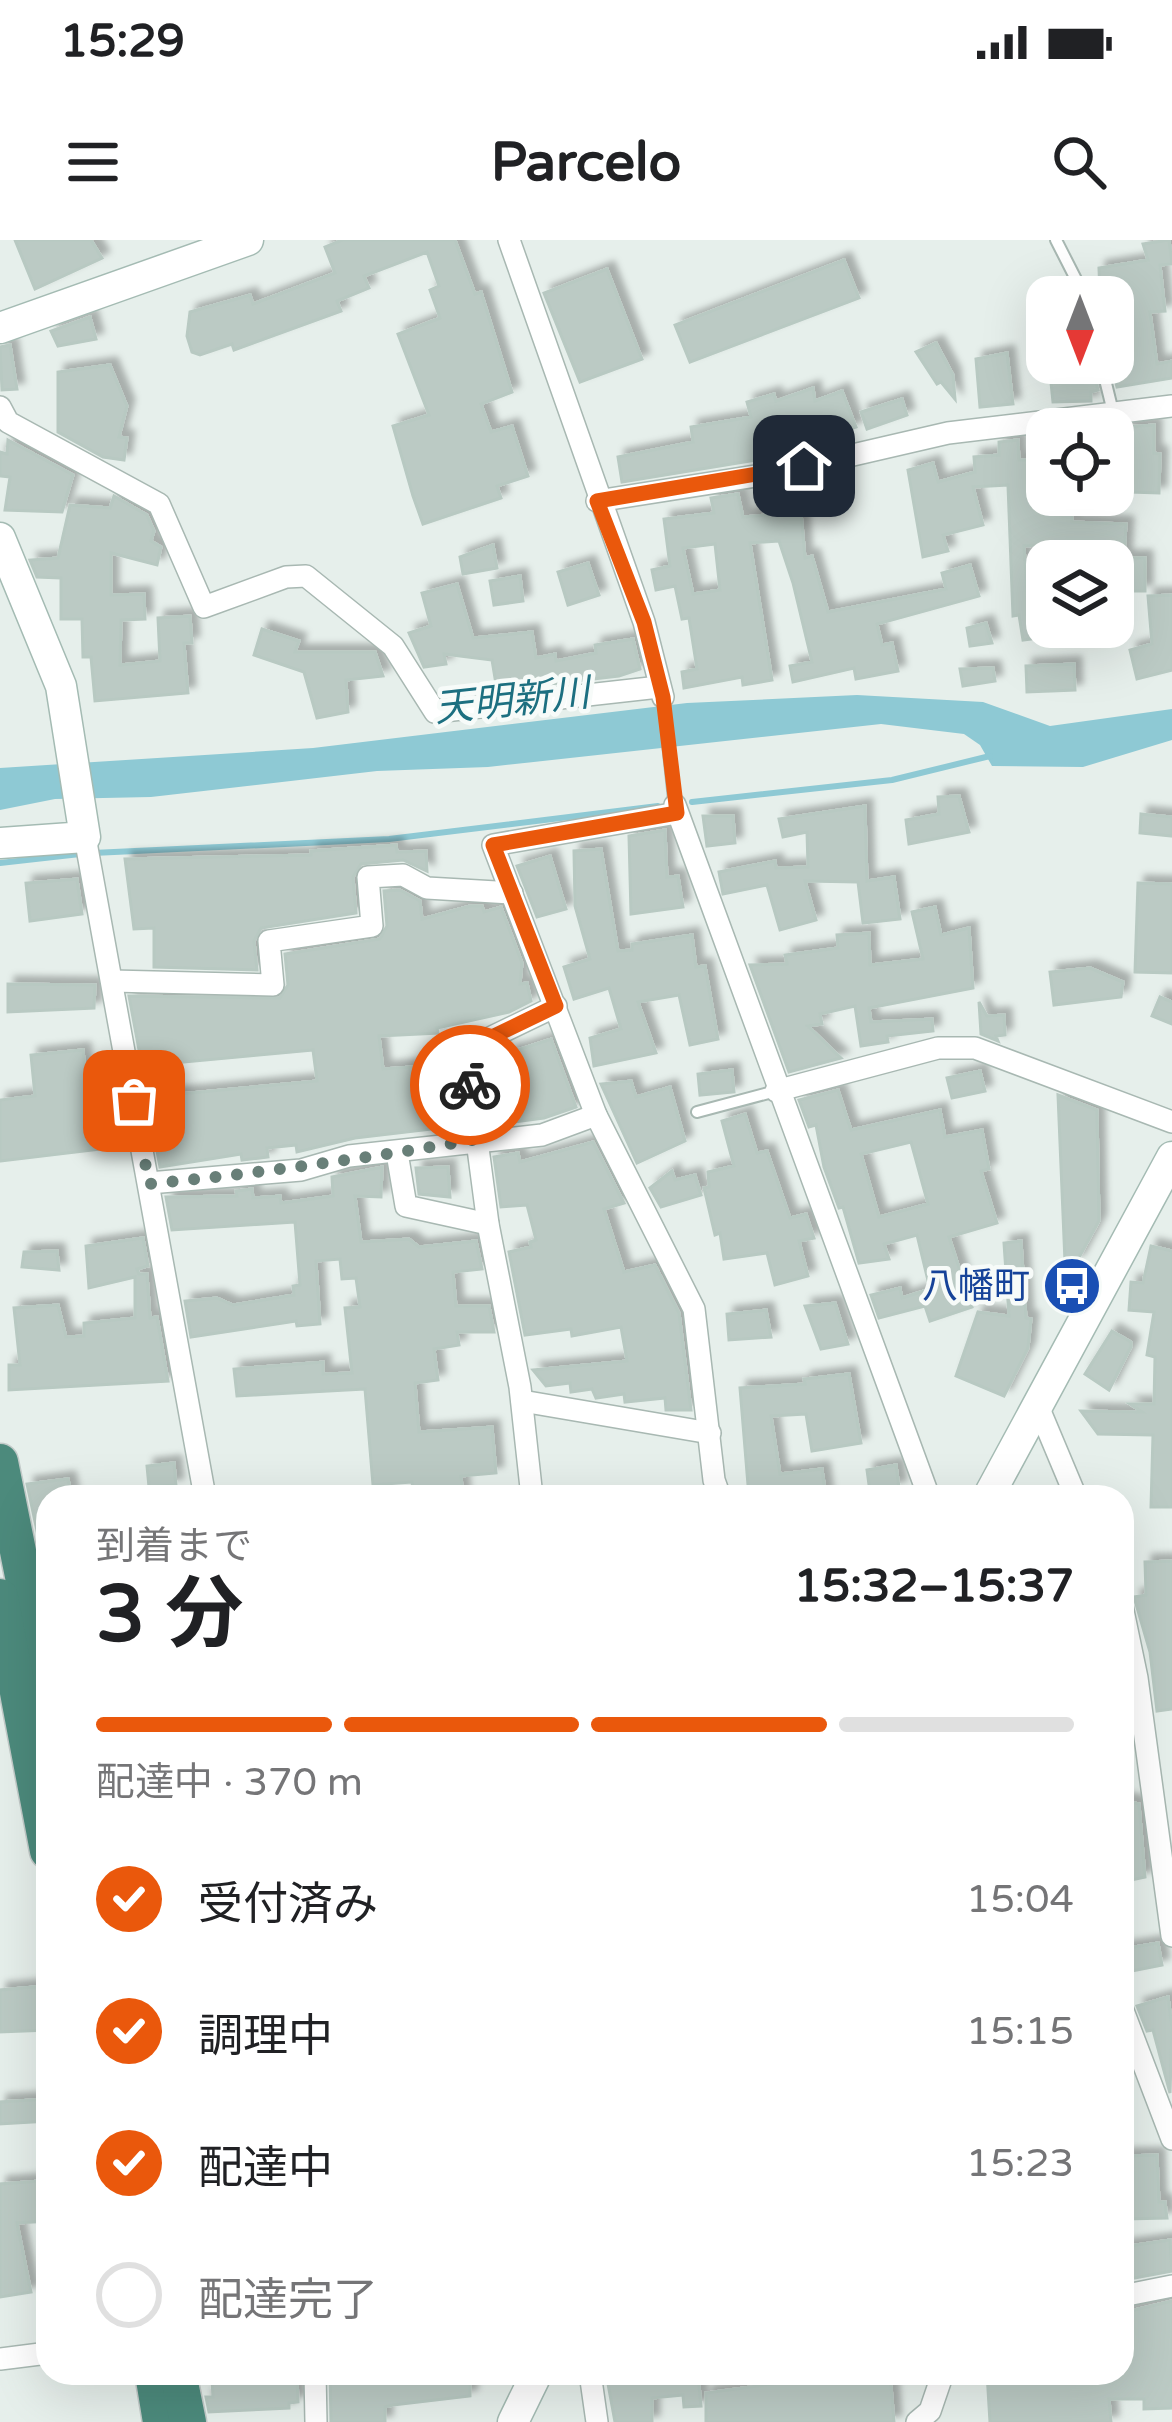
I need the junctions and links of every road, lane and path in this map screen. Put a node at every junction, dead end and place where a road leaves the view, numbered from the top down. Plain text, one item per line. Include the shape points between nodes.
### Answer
1 (248, 240) edge
2 (509, 240) edge
3 (1056, 240) edge
4 (1074, 276) edge
5 (0, 328) edge
6 (0, 406) edge
7 (1172, 406) edge
8 (1134, 413) edge
9 (1026, 425) edge
10 (597, 501) junction
11 (0, 538) edge
12 (661, 692) junction
13 (676, 806) junction
14 (83, 822) junction
15 (0, 843) edge
16 (512, 893) junction
17 (112, 981) junction
18 (556, 1006) junction
19 (776, 1091) junction
20 (698, 1112) dead end
21 (596, 1115) junction
22 (1172, 1123) edge
23 (478, 1139) junction
24 (398, 1153) junction
25 (1172, 1157) edge
26 (149, 1184) junction
27 (488, 1224) junction
28 (522, 1401) junction
29 (1037, 1404) junction
30 (710, 1433) junction
31 (0, 1462) edge
32 (203, 1485) edge
33 (531, 1485) edge
34 (719, 1485) edge
35 (924, 1485) edge
36 (994, 1485) edge
37 (1071, 1485) edge
38 (26, 1610) edge
39 (36, 1651) edge
40 (1134, 1660) edge
41 (36, 1735) edge
42 (1172, 1936) edge
43 (1134, 2039) edge
44 (1172, 2139) edge
45 (1172, 2286) edge
46 (1134, 2294) edge
47 (36, 2354) edge
48 (0, 2359) edge
49 (155, 2385) edge
50 (180, 2385) edge
51 (315, 2385) edge
52 (531, 2385) edge
53 (592, 2385) edge
54 (939, 2385) edge
55 (161, 2422) edge
56 (188, 2422) edge
57 (316, 2422) edge
58 (513, 2422) edge
59 (597, 2422) edge
60 (916, 2422) edge

1 - 5 main road
2 - 10 street
3 - 4 lane
6 - 12 street via 8,422 159,504 204,607 306,576 393,646 435,712
7 - 8 street
9 - 10 street
10 - 12 street via 644,622
11 - 14 main road via 62,686
12 - 13 lane
13 - 16 street via 493,845
13 - 19 street
14 - 15 main road
14 - 17 street
16 - 17 street via 428,888 404,874 368,877 372,926 269,941 273,985
16 - 18 street
17 - 26 street
18 - 21 street
18 - 23 street via 465,1050
19 - 20 lane
19 - 22 street via 938,1048 975,1048
19 - 35 street
21 - 23 street via 542,1135
21 - 30 street via 694,1309
23 - 24 street
23 - 27 street
24 - 26 street
24 - 27 street via 406,1205
25 - 29 main road
26 - 32 street
27 - 28 street
28 - 30 street
28 - 33 street
29 - 36 main road
29 - 37 street
30 - 34 street
31 - 38 highway
38 - 39 highway
38 - 41 highway
40 - 42 street
43 - 44 street
45 - 46 street
47 - 48 street
49 - 55 highway
50 - 56 highway
51 - 57 street
52 - 58 main road
53 - 59 street
54 - 60 street via 930,2411

